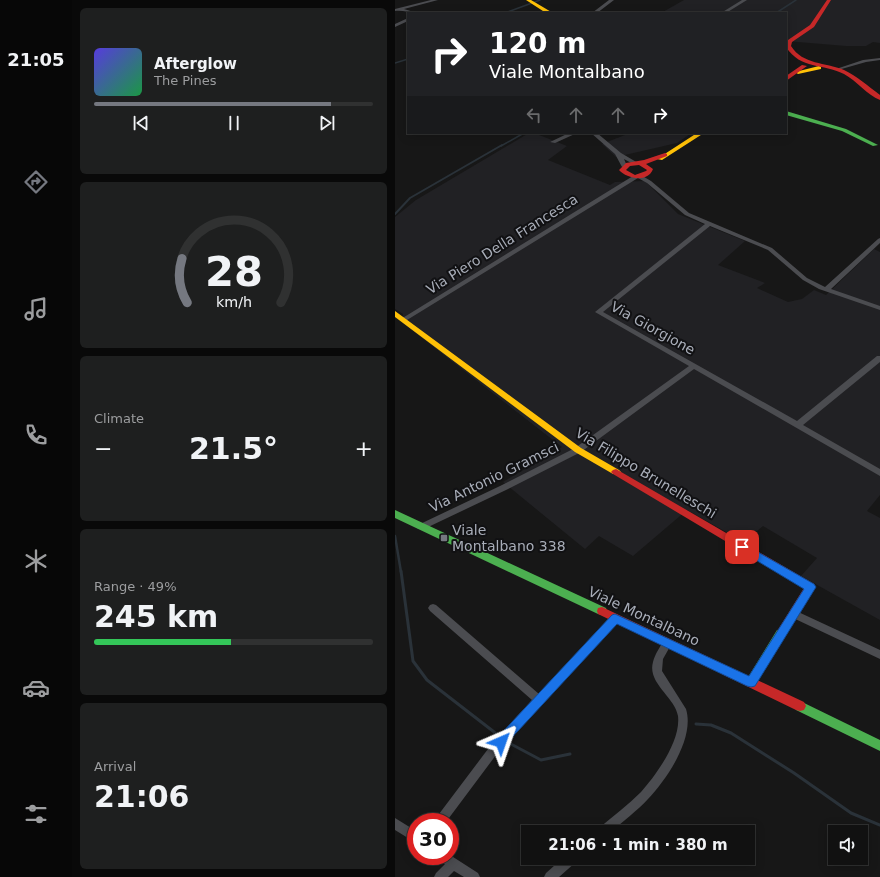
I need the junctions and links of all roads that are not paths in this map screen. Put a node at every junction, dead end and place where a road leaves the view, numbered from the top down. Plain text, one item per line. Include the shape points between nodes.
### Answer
1 (436, 0) edge
2 (528, 0) edge
3 (612, 0) edge
4 (745, 0) edge
5 (829, 0) edge
6 (397, 10) edge
7 (409, 12) edge
8 (548, 12) edge
9 (595, 12) edge
10 (725, 12) edge
11 (407, 20) edge
12 (395, 26) edge
13 (787, 48) edge
14 (880, 59) edge
15 (805, 61) junction
16 (827, 67) junction
17 (837, 69) junction
18 (798, 72) junction
19 (787, 78) edge
20 (880, 98) edge
21 (787, 112) edge
22 (572, 134) edge
23 (594, 134) edge
24 (699, 134) edge
25 (553, 142) dead end
26 (879, 146) edge
27 (618, 153) junction
28 (624, 169) junction
29 (642, 172) junction
30 (611, 190) junction
31 (708, 224) junction
32 (880, 240) edge
33 (826, 290) junction
34 (880, 308) edge
35 (395, 312) edge
36 (405, 320) junction
37 (880, 358) edge
38 (694, 366) junction
39 (798, 425) junction
40 (578, 450) junction
41 (880, 473) edge
42 (395, 514) edge
43 (421, 527) junction
44 (433, 608) dead end
45 (794, 614) junction
46 (615, 618) junction
47 (667, 643) junction
48 (880, 655) edge
49 (751, 682) junction
50 (539, 700) junction
51 (880, 746) edge
52 (446, 813) edge
53 (395, 823) edge
54 (611, 825) edge
55 (407, 832) edge
56 (452, 865) edge
57 (455, 865) edge
58 (564, 865) edge
59 (440, 877) edge
60 (474, 877) edge
61 (550, 877) edge

1 - 6 street
2 - 8 street
3 - 9 street
4 - 10 street
5 - 13 street via 812,26 790,41
6 - 7 street
11 - 12 street
13 - 15 street
14 - 17 street
15 - 16 street
15 - 18 street
16 - 17 street
16 - 18 street
17 - 20 street
18 - 19 street
21 - 26 street via 839,129
22 - 25 street
23 - 27 street
24 - 29 street
27 - 28 street
27 - 29 street
28 - 29 street
28 - 29 street
28 - 30 street via 619,181
29 - 30 street, Via Piero Della Francesca
29 - 31 street via 687,214
30 - 36 street, Via Piero Della Francesca
31 - 33 street via 770,249 805,279
31 - 38 street, Via Giorgione via 598,312
32 - 33 street
33 - 34 street
35 - 36 street, Via Filippo Brunelleschi
36 - 40 street, Via Filippo Brunelleschi
37 - 39 street
38 - 39 street, Via Giorgione
38 - 40 street, Via Antonio Gramsci
39 - 41 street, Via Giorgione
40 - 43 street, Via Antonio Gramsci
40 - 45 street, Via Filippo Brunelleschi via 810,587
42 - 43 street, Viale Montalbano
43 - 46 street, Viale Montalbano
44 - 50 street
45 - 48 street
45 - 49 street, Via Filippo Brunelleschi
46 - 47 street, Viale Montalbano
46 - 50 street
47 - 49 street, Viale Montalbano
47 - 54 street via 658,660 657,671 682,712 682,736 676,750 645,794
49 - 51 street, Viale Montalbano
50 - 52 street via 485,760
53 - 55 street
56 - 59 street
57 - 60 street
58 - 61 street

